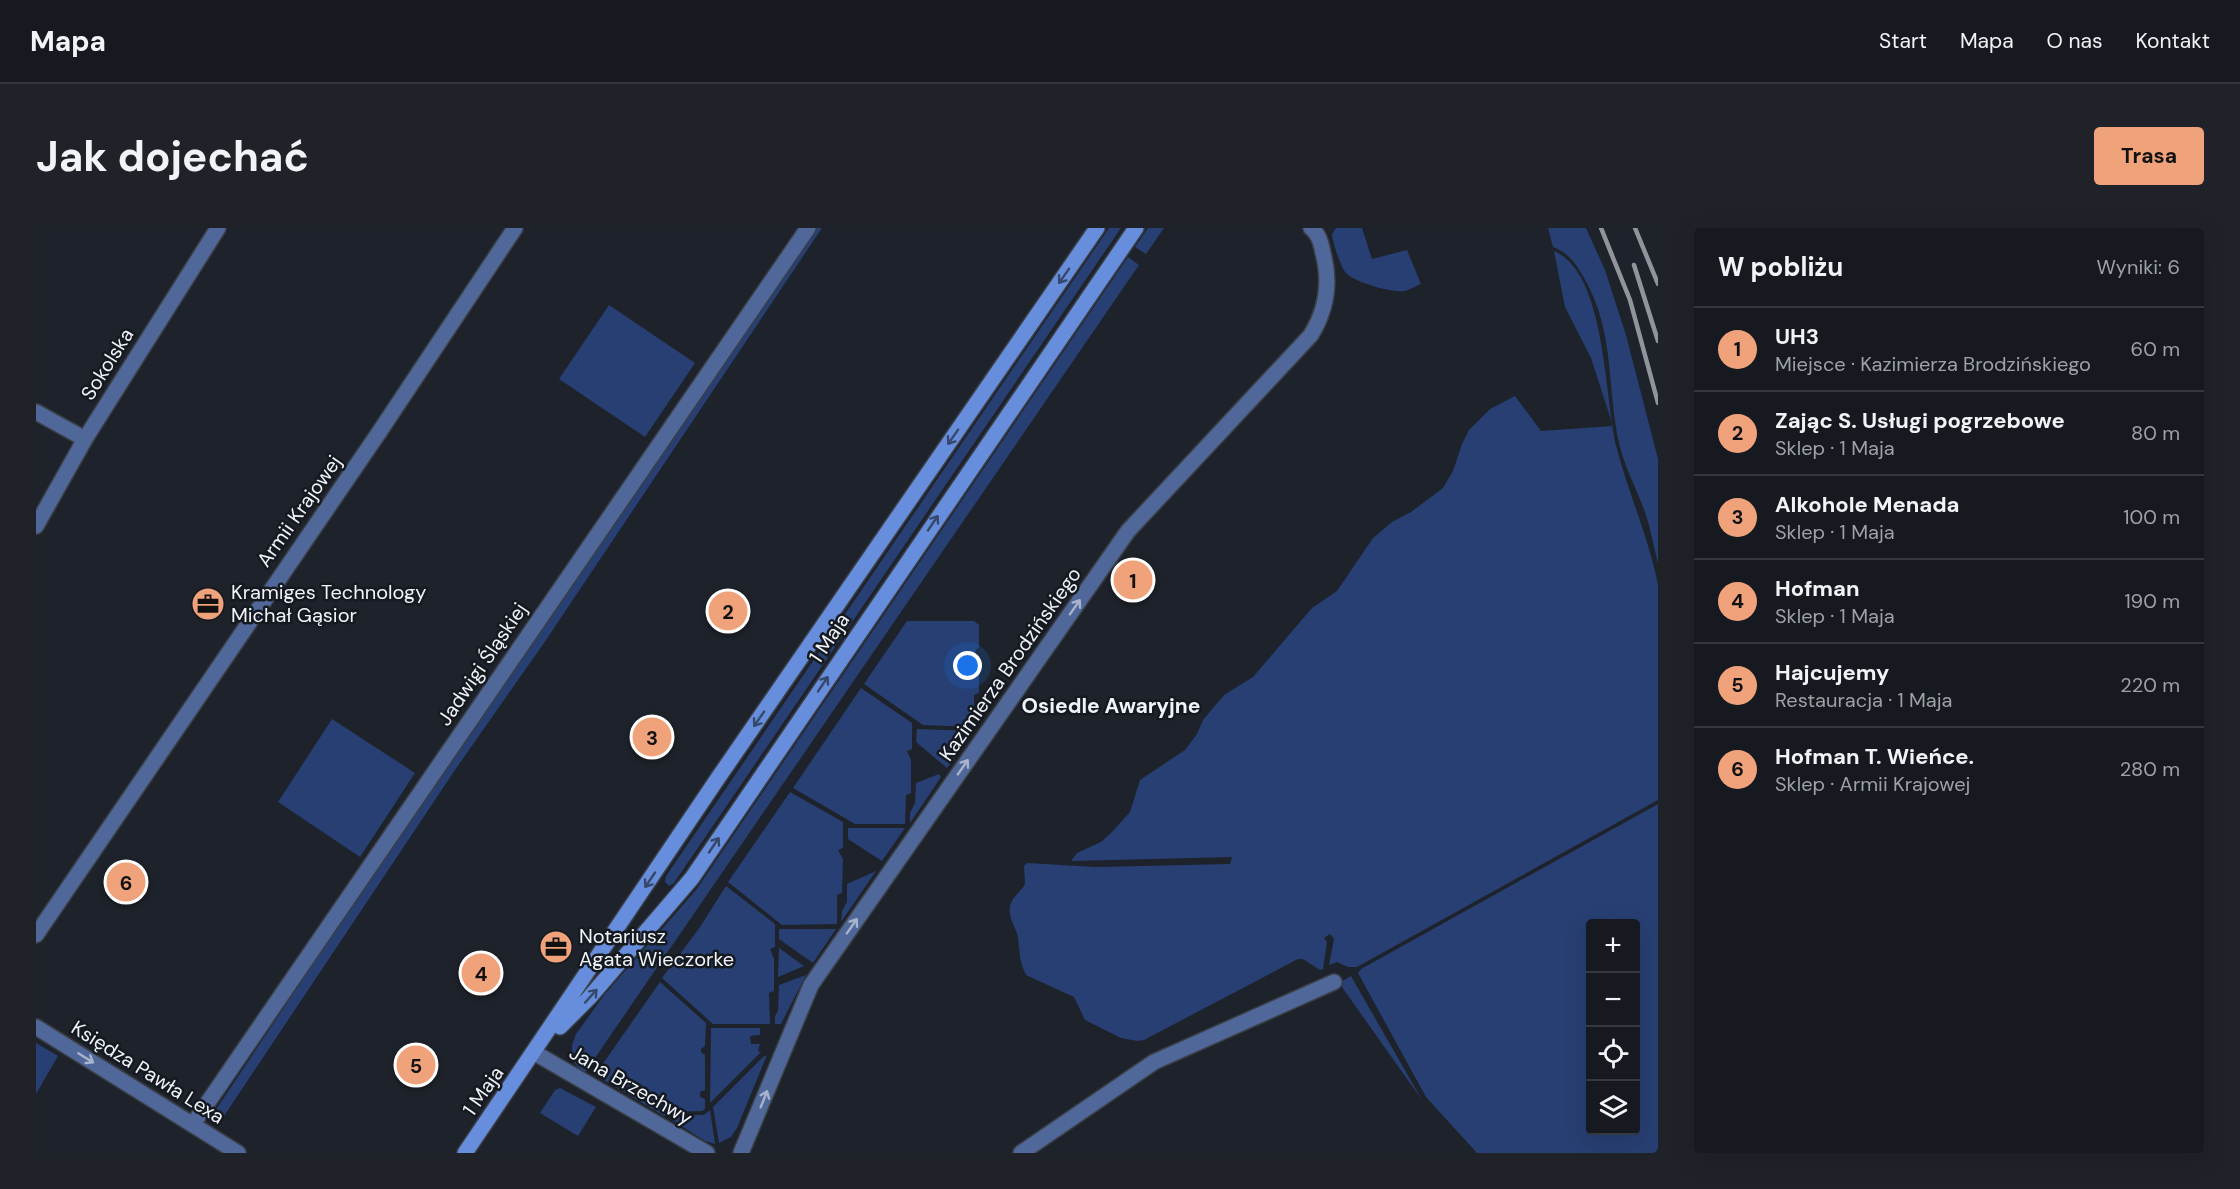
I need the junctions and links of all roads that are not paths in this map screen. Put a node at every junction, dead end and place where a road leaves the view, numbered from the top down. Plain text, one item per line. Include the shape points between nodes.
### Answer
1 (218, 228) edge
2 (515, 228) edge
3 (808, 228) edge
4 (1097, 228) edge
5 (1136, 228) edge
6 (1311, 228) edge
7 (36, 412) edge
8 (84, 439) junction
9 (36, 526) edge
10 (36, 935) edge
11 (1334, 982) dead end
12 (36, 1027) edge
13 (535, 1053) junction
14 (193, 1124) junction
15 (238, 1153) edge
16 (465, 1153) edge
17 (707, 1153) edge
18 (741, 1153) edge
19 (1021, 1153) edge

1 - 8 street, Sokolska
2 - 10 street, Armii Krajowej
3 - 14 street, Jadwigi Śląskiej
4 -> 13 main road, 1 Maja via 718,778
13 -> 5 main road, 1 Maja via 589,998 692,878
18 -> 6 street, Kazimierza Brodzińskiego via 811,985 1128,531 1311,335 1322,313 1328,287 1323,250
7 - 8 street
8 - 9 street, Sokolska
11 - 19 street via 1154,1062
12 -> 14 street, Księdza Pawła Lexa
13 - 16 main road, 1 Maja
13 - 17 street, Jana Brzechwy
14 - 15 street, Księdza Pawła Lexa

